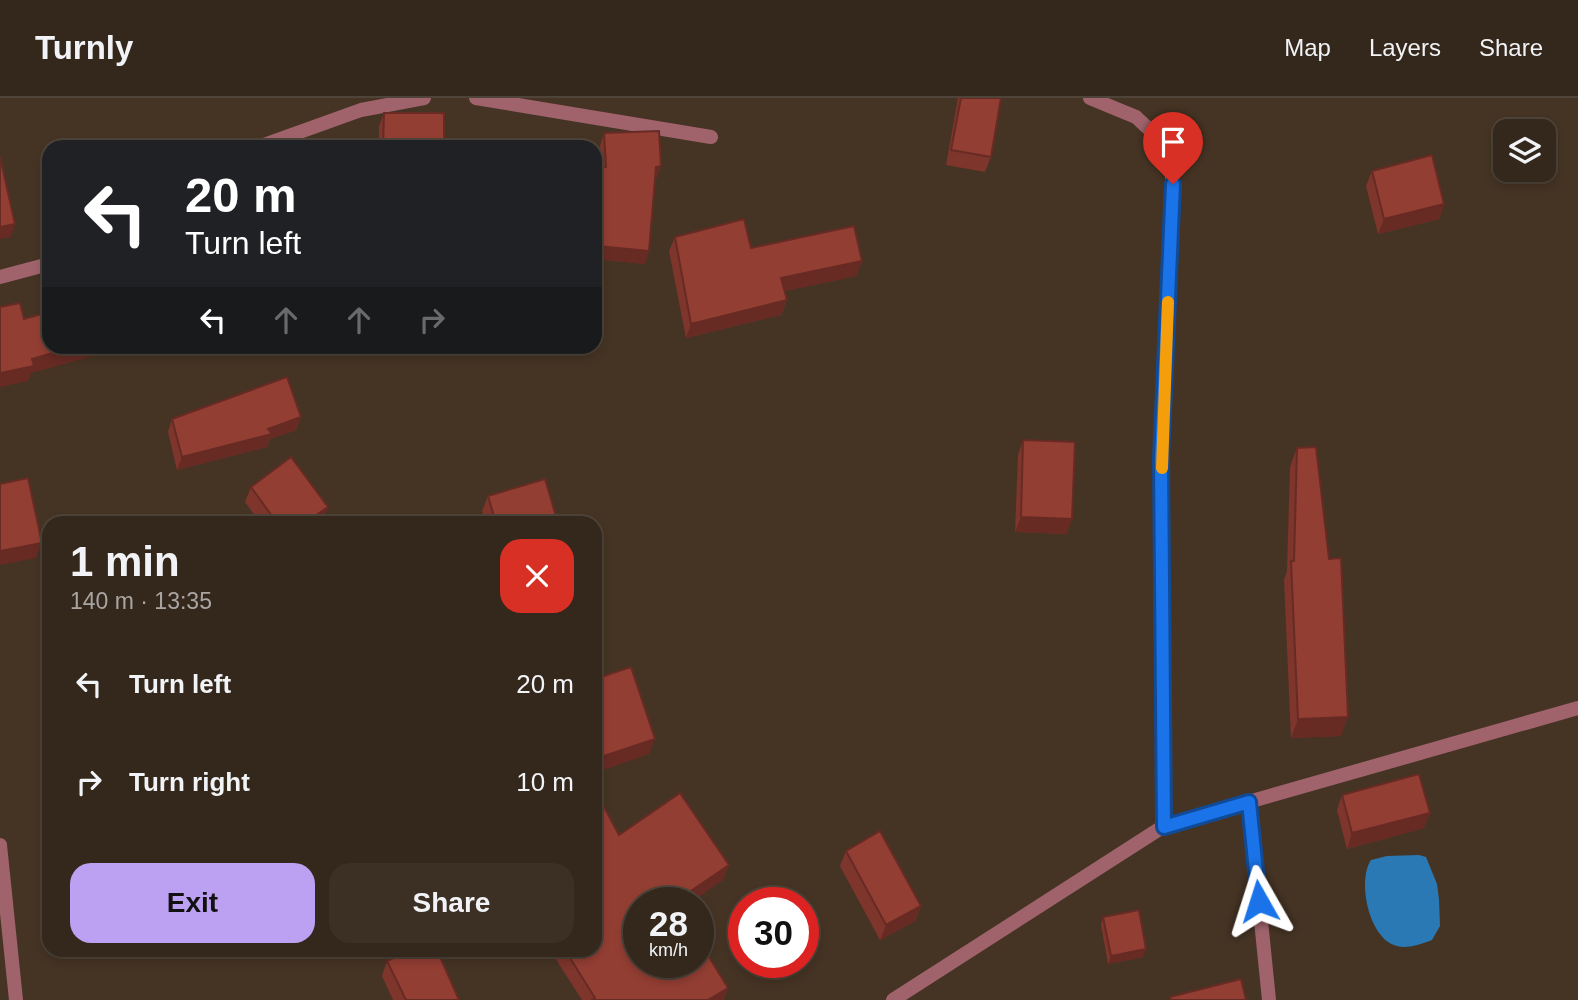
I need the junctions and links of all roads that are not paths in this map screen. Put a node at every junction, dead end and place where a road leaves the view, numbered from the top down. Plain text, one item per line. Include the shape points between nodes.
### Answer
1 (424, 98) edge
2 (476, 98) edge
3 (1090, 98) edge
4 (711, 137) dead end
5 (277, 140) edge
6 (42, 266) edge
7 (0, 277) edge
8 (1578, 708) edge
9 (1249, 802) junction
10 (1164, 827) junction
11 (0, 845) edge
12 (16, 1000) edge
13 (893, 1000) edge
14 (1269, 1000) edge

1 - 5 street via 361,110
2 - 4 street
3 - 10 street via 1136,117 1168,147 1173,184 1161,458
6 - 7 street
8 - 9 street
9 - 10 street
9 - 14 street
10 - 13 street
11 - 12 street

